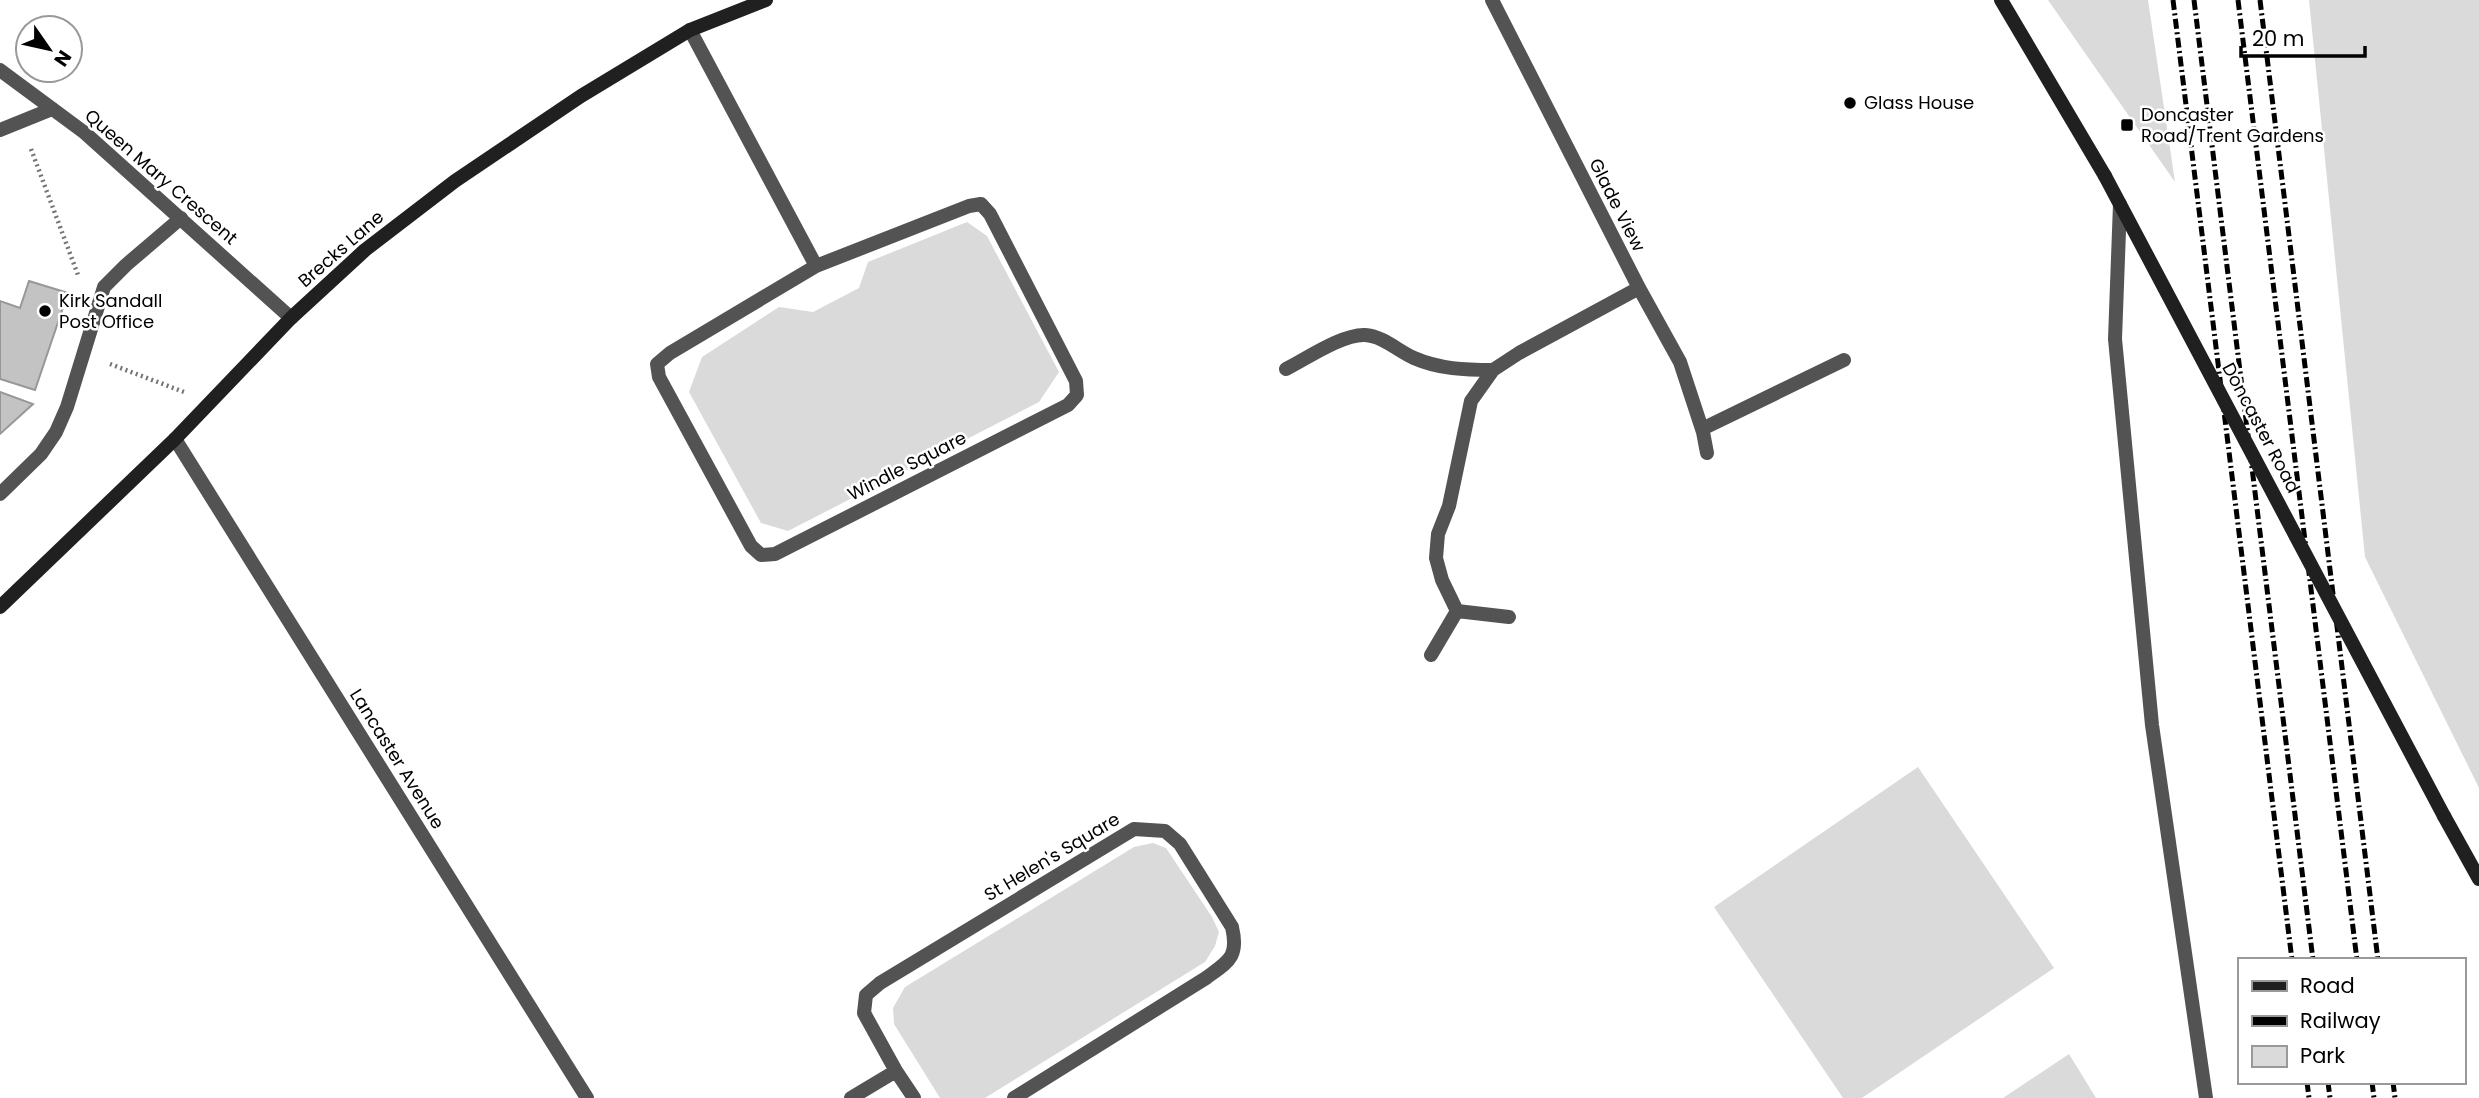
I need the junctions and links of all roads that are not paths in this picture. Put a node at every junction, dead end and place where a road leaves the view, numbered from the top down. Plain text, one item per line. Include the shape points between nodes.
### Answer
1 (766, 0) edge
2 (1492, 0) edge
3 (2001, 0) edge
4 (690, 30) junction
5 (0, 70) edge
6 (52, 109) junction
7 (0, 130) edge
8 (2120, 204) junction
9 (181, 218) junction
10 (816, 266) junction
11 (1639, 288) junction
12 (291, 318) junction
13 (1844, 360) dead end
14 (1286, 369) dead end
15 (1493, 370) junction
16 (1702, 429) junction
17 (175, 439) junction
18 (1707, 453) dead end
19 (0, 494) edge
20 (0, 607) edge
21 (1457, 611) junction
22 (1508, 617) dead end
23 (1431, 655) dead end
24 (2479, 879) edge
25 (896, 1071) junction
26 (587, 1098) edge
27 (851, 1098) edge
28 (914, 1098) edge
29 (1014, 1098) edge
30 (2206, 1098) edge

1 - 4 street, Brecks Lane
2 - 11 street, Glade View
3 - 8 street, Doncaster Road, bridge
4 - 10 street
4 - 12 street, Brecks Lane via 455,181 365,250
5 - 6 street, Queen Mary Crescent
6 - 7 street
6 - 9 street, Queen Mary Crescent
8 - 24 street, Doncaster Road, bridge
8 - 30 street via 2115,339 2152,724
9 - 12 street, Queen Mary Crescent
9 - 19 street via 104,287 56,432 41,454
10 - 10 street, Windle Square via 981,204 1076,381 1077,395 1068,405 811,536 775,554 761,555 751,546 657,364
11 - 15 street
11 - 16 street, Glade View via 1679,362
12 - 17 street, Brecks Lane
13 - 16 street
14 - 15 street via 1344,339 1364,335 1415,358 1457,370
15 - 21 street via 1471,401 1449,506 1438,534 1436,558
16 - 18 street, Glade View
17 - 20 street, Brecks Lane
17 - 26 street, Lancaster Avenue
21 - 22 street
21 - 23 street
25 - 27 street
25 - 28 street, St Helen's Square
25 - 29 street, St Helen's Square via 864,1013 866,995 1134,829 1165,831 1180,844 1232,927 1236,942 1232,959

